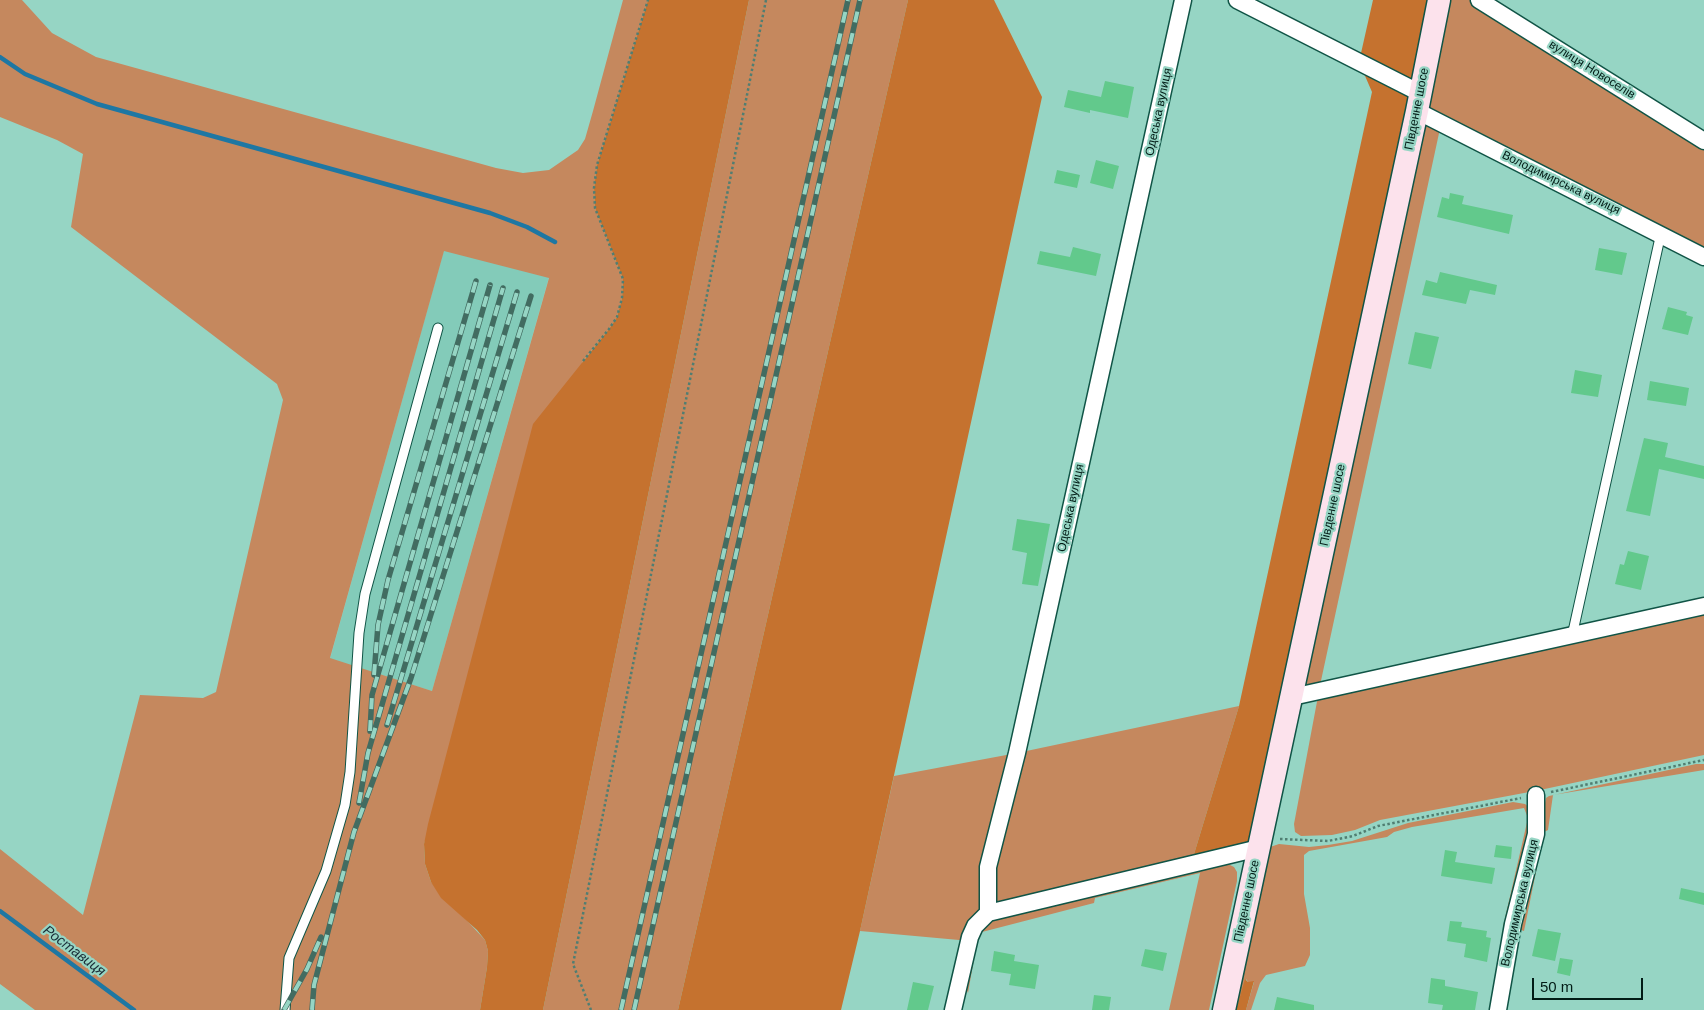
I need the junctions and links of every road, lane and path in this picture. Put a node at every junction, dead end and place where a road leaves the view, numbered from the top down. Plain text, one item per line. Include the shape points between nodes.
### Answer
1 (648, 0) edge
2 (766, 0) edge
3 (1184, 0) edge
4 (1238, 0) edge
5 (1439, 0) edge
6 (1479, 0) edge
7 (1419, 102) junction
8 (1704, 141) edge
9 (1660, 233) junction
10 (1704, 257) edge
11 (438, 328) dead end
12 (583, 361) dead end
13 (1704, 606) edge
14 (1572, 636) junction
15 (1292, 697) junction
16 (1704, 760) edge
17 (1536, 795) junction
18 (1260, 841) junction
19 (988, 914) junction
20 (285, 1010) edge
21 (590, 1010) edge
22 (953, 1010) edge
23 (1224, 1010) edge
24 (1498, 1010) edge

1 - 12 path via 597,165 594,188 595,208 623,279 622,298 609,329
2 - 21 path via 573,964
3 - 19 street, Одеська вулиця via 1017,753 988,867
4 - 7 street
5 - 7 street, Південне шосе
6 - 8 street, вулиця Новоселів
7 - 9 street, Володимирська вулиця
7 - 15 street, Південне шосе
9 - 10 street, Володимирська вулиця
9 - 14 lane
11 - 20 lane via 365,594 359,634 350,772 344,805 326,871 290,958
13 - 14 street
14 - 15 street
15 - 18 street, Південне шосе
16 - 17 path
17 - 18 path via 1378,826 1328,841
17 - 24 street, Володимирська вулиця via 1536,834 1513,924
18 - 19 street
18 - 23 street, Південне шосе
19 - 22 street via 975,926 970,937

